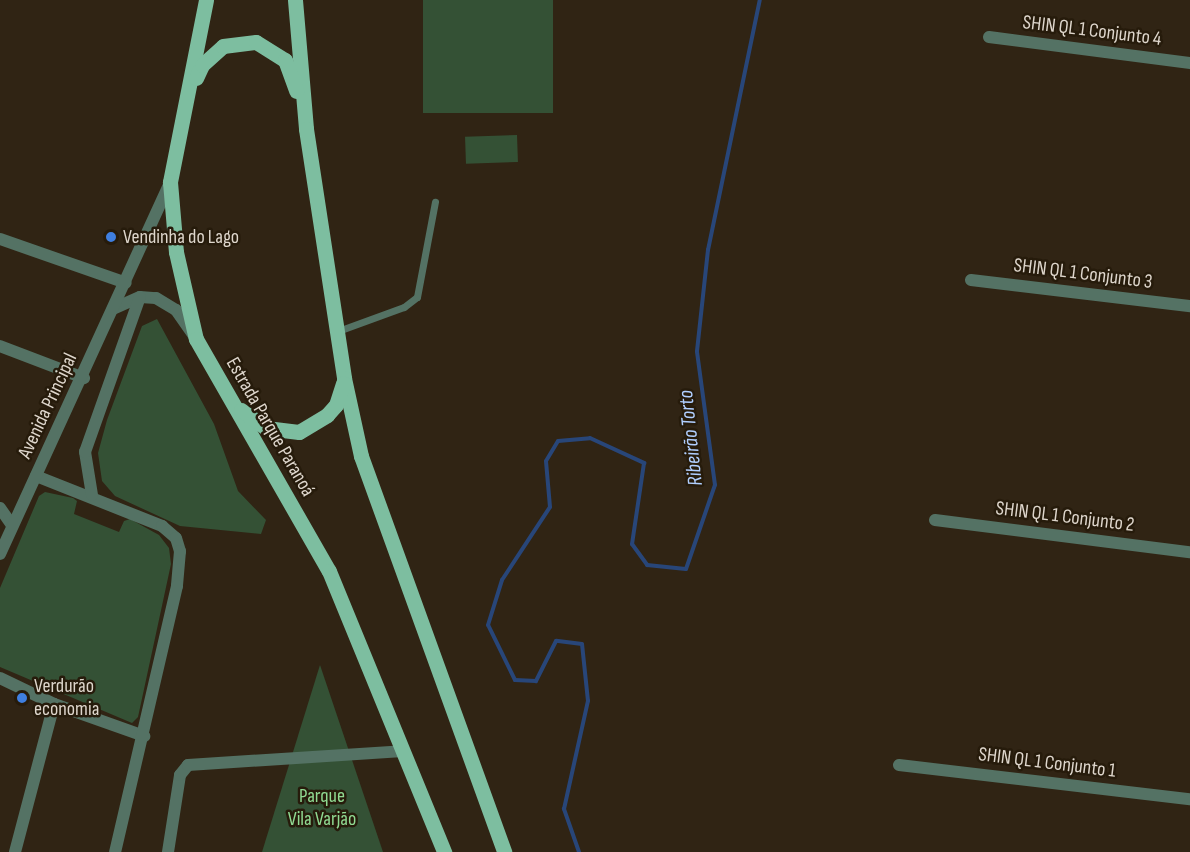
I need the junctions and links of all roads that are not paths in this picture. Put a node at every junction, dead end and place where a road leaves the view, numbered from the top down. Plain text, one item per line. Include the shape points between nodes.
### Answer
1 (206, 0) edge
2 (295, 0) edge
3 (989, 37) dead end
4 (1190, 63) edge
5 (186, 98) junction
6 (306, 129) junction
7 (170, 182) junction
8 (435, 202) dead end
9 (0, 239) edge
10 (971, 280) dead end
11 (126, 283) junction
12 (140, 297) junction
13 (1190, 306) edge
14 (116, 308) junction
15 (338, 331) junction
16 (196, 339) junction
17 (0, 346) edge
18 (84, 378) junction
19 (344, 378) junction
20 (232, 402) junction
21 (36, 476) junction
22 (92, 495) junction
23 (0, 508) edge
24 (935, 520) dead end
25 (12, 525) junction
26 (1190, 552) edge
27 (0, 554) edge
28 (0, 678) edge
29 (54, 704) junction
30 (144, 736) junction
31 (403, 751) junction
32 (898, 765) dead end
33 (1190, 800) edge
34 (15, 852) edge
35 (115, 852) edge
36 (168, 852) edge
37 (444, 852) edge
38 (504, 852) edge

1 - 5 main road, Estrada Parque Paranoá
2 - 6 main road
3 - 4 street, SHIN QL 1 Conjunto 4
5 - 6 main road via 202,65 223,46 256,42 285,60
5 - 7 main road, Estrada Parque Paranoá
6 - 15 main road
7 - 11 street, Avenida Principal
7 - 16 main road, Estrada Parque Paranoá via 176,252
8 - 15 lane via 417,297 404,307
9 - 11 street
10 - 13 street, SHIN QL 1 Conjunto 3
11 - 14 street, Avenida Principal
12 - 14 street
12 - 16 street via 156,298 176,310
12 - 22 street via 85,452
14 - 18 street, Avenida Principal
15 - 19 main road
16 - 20 main road, Estrada Parque Paranoá
17 - 18 street
18 - 21 street, Avenida Principal
19 - 20 main road via 336,405 314,426 299,432 266,428
19 - 38 main road via 361,456
20 - 31 main road, Estrada Parque Paranoá via 329,571
21 - 22 street
21 - 25 street, Avenida Principal
22 - 30 street via 162,526 176,538 180,551 179,579
23 - 25 street
24 - 26 street, SHIN QL 1 Conjunto 2
25 - 27 street, Avenida Principal
28 - 29 street
29 - 30 street
29 - 34 street
30 - 35 street
31 - 36 street via 188,765 180,775
31 - 37 main road, Estrada Parque Paranoá
32 - 33 street, SHIN QL 1 Conjunto 1

